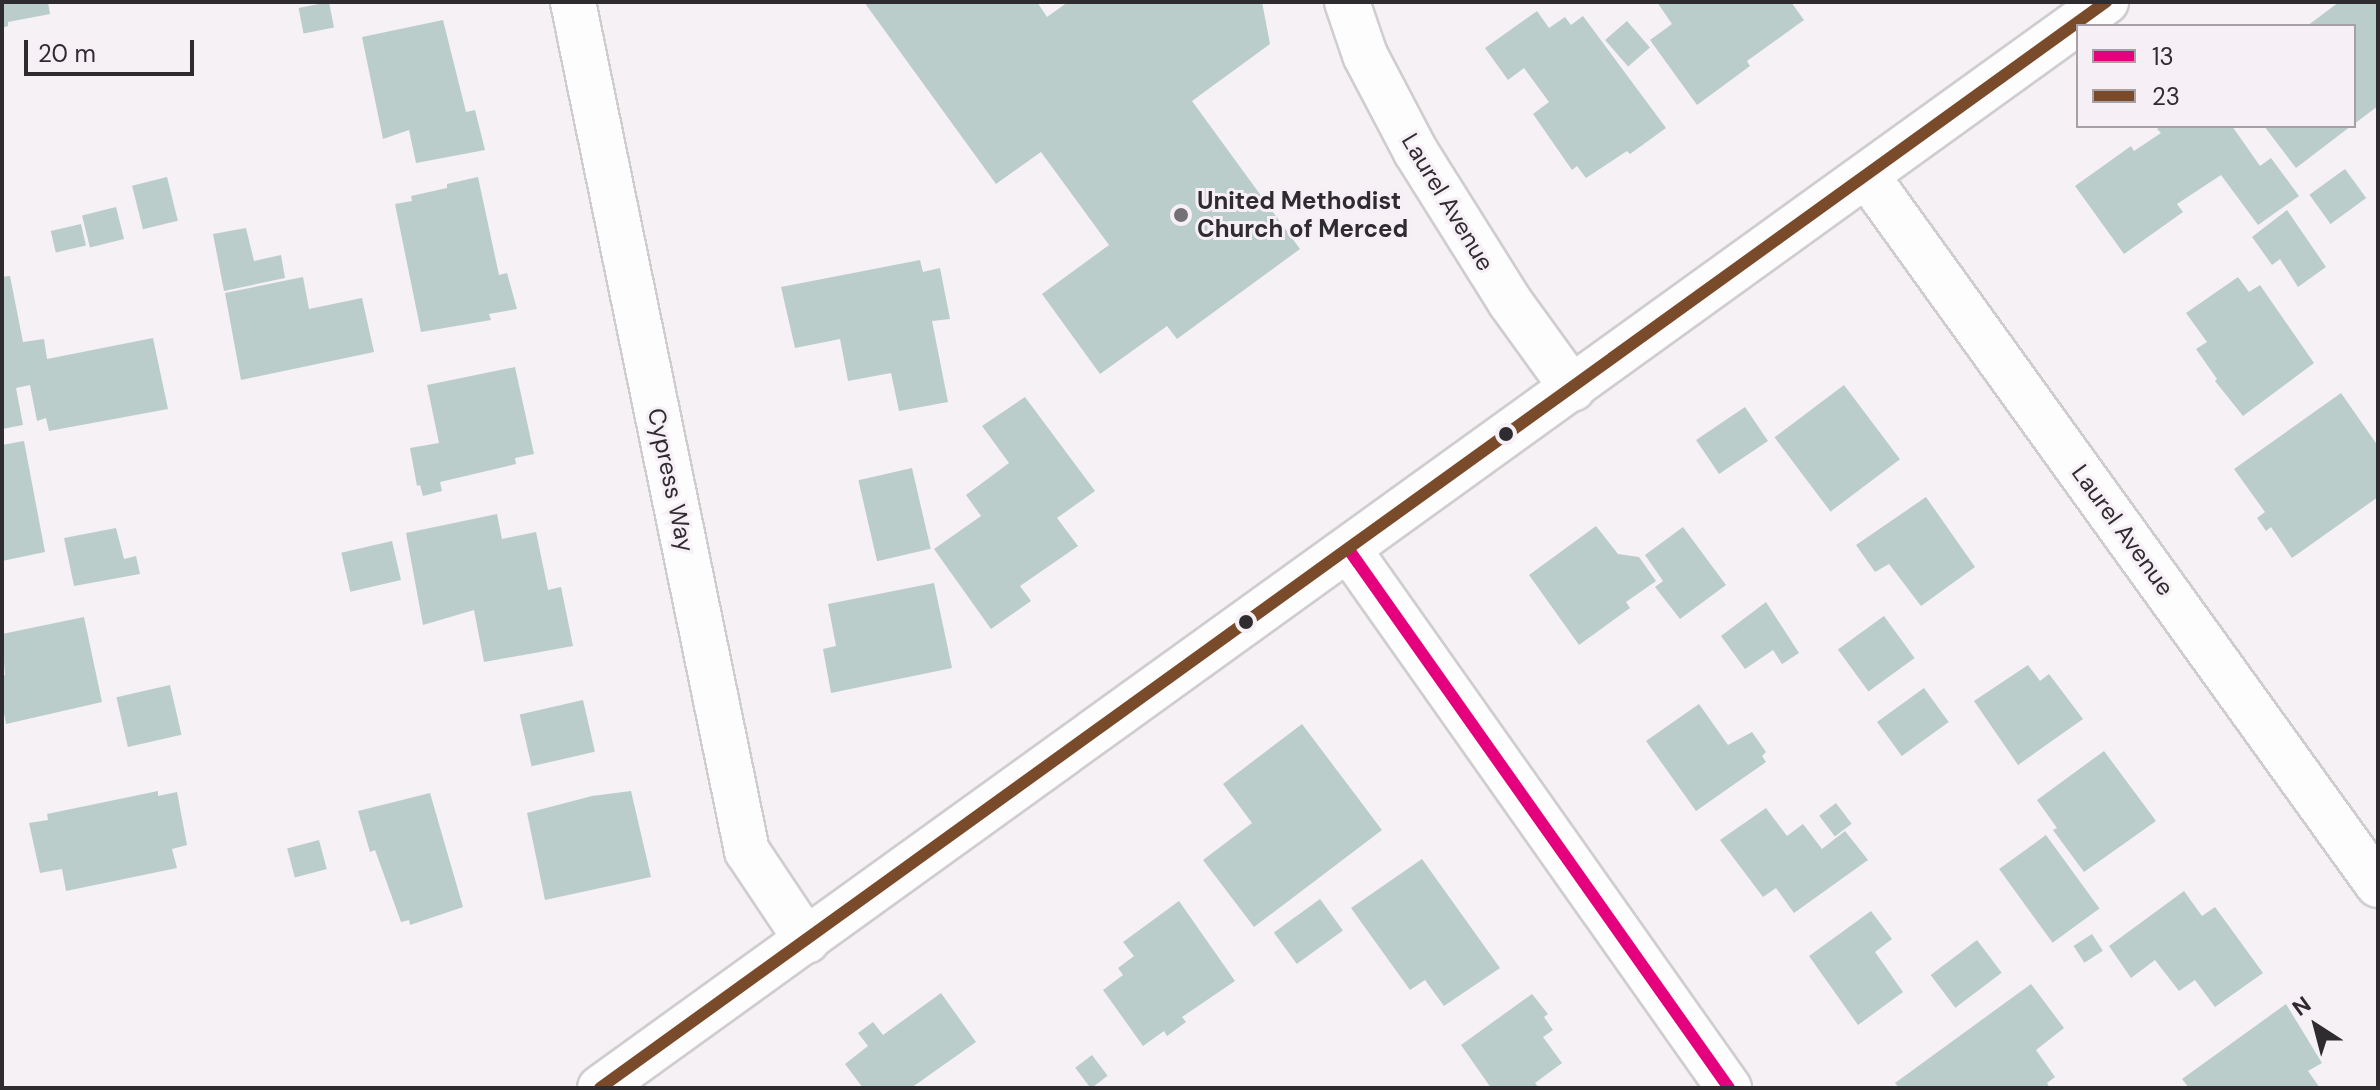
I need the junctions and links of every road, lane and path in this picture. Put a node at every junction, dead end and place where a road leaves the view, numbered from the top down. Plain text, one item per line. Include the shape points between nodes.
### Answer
1 (573, 2) edge
2 (1347, 2) edge
3 (2106, 2) edge
4 (1867, 176) junction
5 (1573, 389) junction
6 (1349, 550) junction
7 (2378, 885) edge
8 (807, 941) junction
9 (600, 1088) edge
10 (1729, 1088) edge

1 - 8 street, Cypress Way via 747,851
2 - 5 street, Laurel Avenue via 1365,55 1416,152 1510,302
3 - 4 street
4 - 5 street
4 - 7 street, Laurel Avenue
5 - 6 street
6 - 8 street
6 - 10 street
8 - 9 street

